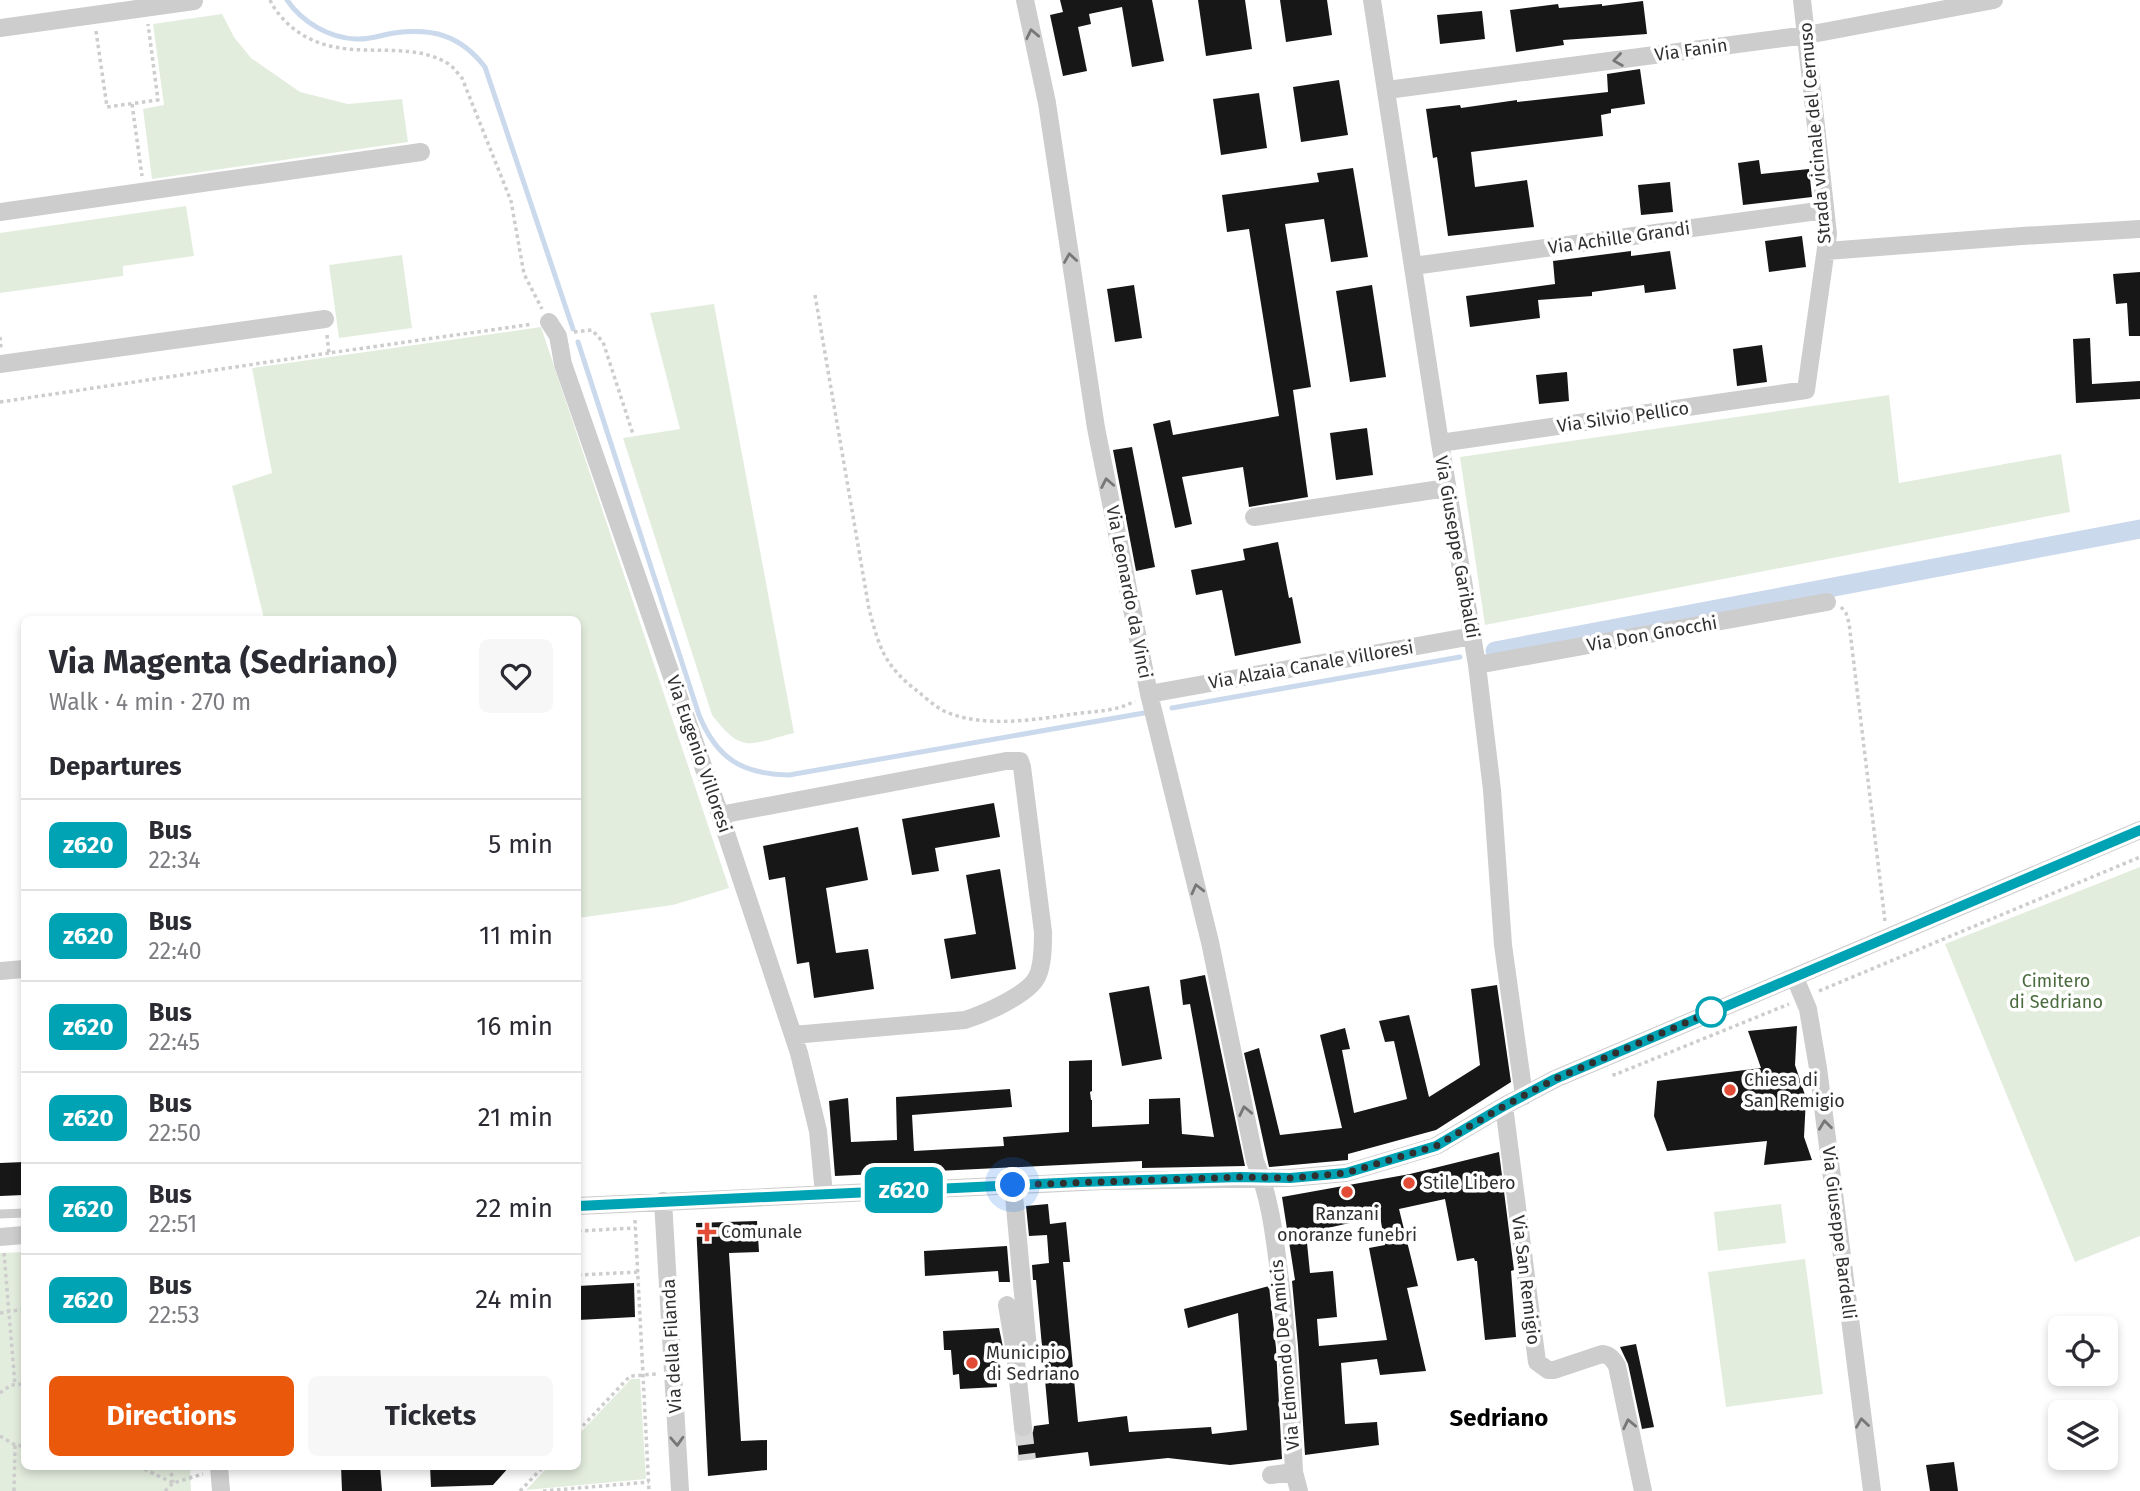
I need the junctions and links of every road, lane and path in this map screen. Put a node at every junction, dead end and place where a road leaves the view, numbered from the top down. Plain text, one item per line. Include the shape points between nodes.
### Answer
1 (270, 0) edge
2 (1025, 0) edge
3 (1372, 0) edge
4 (1802, 0) edge
5 (1994, 0) edge
6 (194, 1) edge
7 (145, 8) junction
8 (93, 15) junction
9 (0, 28) edge
10 (1807, 35) junction
11 (1387, 90) junction
12 (132, 104) junction
13 (421, 152) dead end
14 (145, 192) junction
15 (1825, 210) junction
16 (0, 212) edge
17 (2140, 229) edge
18 (1827, 251) junction
19 (1413, 267) junction
20 (815, 295) dead end
21 (325, 319) joint
22 (554, 329) junction
23 (329, 353) junction
24 (0, 364) edge
25 (1806, 390) joint
26 (0, 402) edge
27 (633, 434) dead end
28 (1440, 443) junction
29 (1447, 488) junction
30 (1254, 517) dead end
31 (1827, 602) joint
32 (1473, 636) junction
33 (1477, 665) junction
34 (1149, 694) junction
35 (720, 815) junction
36 (2140, 830) edge
37 (2140, 857) edge
38 (1887, 936) junction
39 (21, 969) edge
40 (0, 971) edge
41 (1795, 978) junction
42 (1802, 998) junction
43 (793, 1035) junction
44 (1614, 1076) dead end
45 (1524, 1096) junction
46 (1504, 1106) junction
47 (1261, 1177) junction
48 (1013, 1185) junction
49 (824, 1194) junction
50 (663, 1201) junction
51 (634, 1203) junction
52 (581, 1206) edge
53 (20, 1213) edge
54 (0, 1214) edge
55 (635, 1228) junction
56 (581, 1231) edge
57 (11, 1236) edge
58 (638, 1272) junction
59 (581, 1275) edge
60 (1007, 1305) dead end
61 (21, 1309) edge
62 (9, 1311) junction
63 (0, 1313) edge
64 (1015, 1352) junction
65 (673, 1372) junction
66 (643, 1375) junction
67 (21, 1384) edge
68 (15, 1385) junction
69 (0, 1393) edge
70 (1023, 1427) tunnel mouth
71 (581, 1428) edge
72 (0, 1436) edge
73 (15, 1445) junction
74 (21, 1446) edge
75 (146, 1470) edge
76 (171, 1470) edge
77 (216, 1470) edge
78 (219, 1470) edge
79 (540, 1470) edge
80 (1294, 1472) junction
81 (1271, 1475) dead end
82 (649, 1482) junction
83 (173, 1483) junction
84 (14, 1491) edge
85 (165, 1491) edge
86 (221, 1491) edge
87 (520, 1491) edge
88 (543, 1491) edge
89 (649, 1491) edge
90 (680, 1491) edge
91 (1299, 1491) edge
92 (1643, 1491) edge
93 (1872, 1491) edge

1 - 22 path via 287,23 307,38 343,49 432,56 449,64 462,78 512,201 524,274
34 -> 2 street, Via Leonardo da Vinci via 1096,428 1047,103
3 - 11 street, Via Giuseppe Garibaldi
4 - 10 street, Strada vicinale del Cernuso
5 - 10 street, Via Fanin
6 - 7 street
7 - 8 street
7 - 12 path via 158,100
8 - 9 street
8 - 12 path via 107,107
10 -> 11 street, Via Fanin
10 - 15 street, Strada vicinale del Cernuso
11 - 19 street, Via Giuseppe Garibaldi
12 - 14 path
13 - 14 street
14 - 16 street
15 - 18 street, Strada vicinale del Cernuso
15 - 19 street, Via Achille Grandi
17 - 18 street
18 - 25 street, Strada vicinale del Cernuso
19 - 28 street, Via Giuseppe Garibaldi
20 - 34 path via 869,609 895,671 945,712 986,720 1111,711
21 - 23 path
21 - 24 street
22 - 23 path
22 - 27 path via 597,333
22 - 35 street, Via Eugenio Villoresi
23 - 26 path
25 - 28 street, Via Silvio Pellico
28 - 29 street, Via Giuseppe Garibaldi
29 - 30 street
29 - 32 street, Via Giuseppe Garibaldi
31 - 33 street, Via Don Gnocchi
31 - 38 path via 1842,608 1849,623
32 - 33 street, Via Giuseppe Garibaldi
32 - 34 street, Via Alzaia Canale Villoresi
33 - 45 street, Via Giuseppe Garibaldi via 1503,945
47 -> 34 street, Via Leonardo da Vinci
35 - 43 street, Via Eugenio Villoresi
35 - 43 street via 1006,761 1020,761 1022,767 1043,932 1037,977 1028,988 965,1020
36 - 38 street
37 - 42 path
38 - 41 street
39 - 40 street
41 - 42 street, Via Giuseppe Bardelli
41 - 45 street
42 - 44 path
93 -> 42 street, Via Giuseppe Bardelli via 1818,1068
43 - 49 street, Via Eugenio Villoresi via 818,1131
45 - 46 street
46 - 47 street via 1436,1146 1346,1173
92 -> 46 street, Via San Remigio via 1613,1359 1602,1354 1554,1370 1537,1362 1514,1137
47 - 48 street
47 - 80 street, Via Edmondo De Amicis via 1271,1213 1287,1335
48 - 49 street
48 - 64 street via 1028,1349
49 - 50 street
50 - 51 street
50 - 65 street, Via della Filanda
51 - 52 street
51 - 55 path
53 - 54 lane
53 - 57 lane
55 - 56 path
55 - 58 path
57 - 62 path
58 - 59 path
58 - 66 path
60 - 64 street
61 - 62 path
62 - 63 path
62 - 68 path
64 - 70 street
65 - 66 path
65 -> 90 street, Via della Filanda
66 - 71 path via 630,1376
66 - 82 path
67 - 68 path
68 - 69 path
72 - 73 path
73 - 74 path
73 - 84 path
75 - 83 path
76 - 83 path
77 - 83 path
78 - 86 street
79 - 87 path
80 - 81 street
80 - 91 street, Via Edmondo De Amicis
82 - 88 path
82 - 89 path
83 - 85 path

